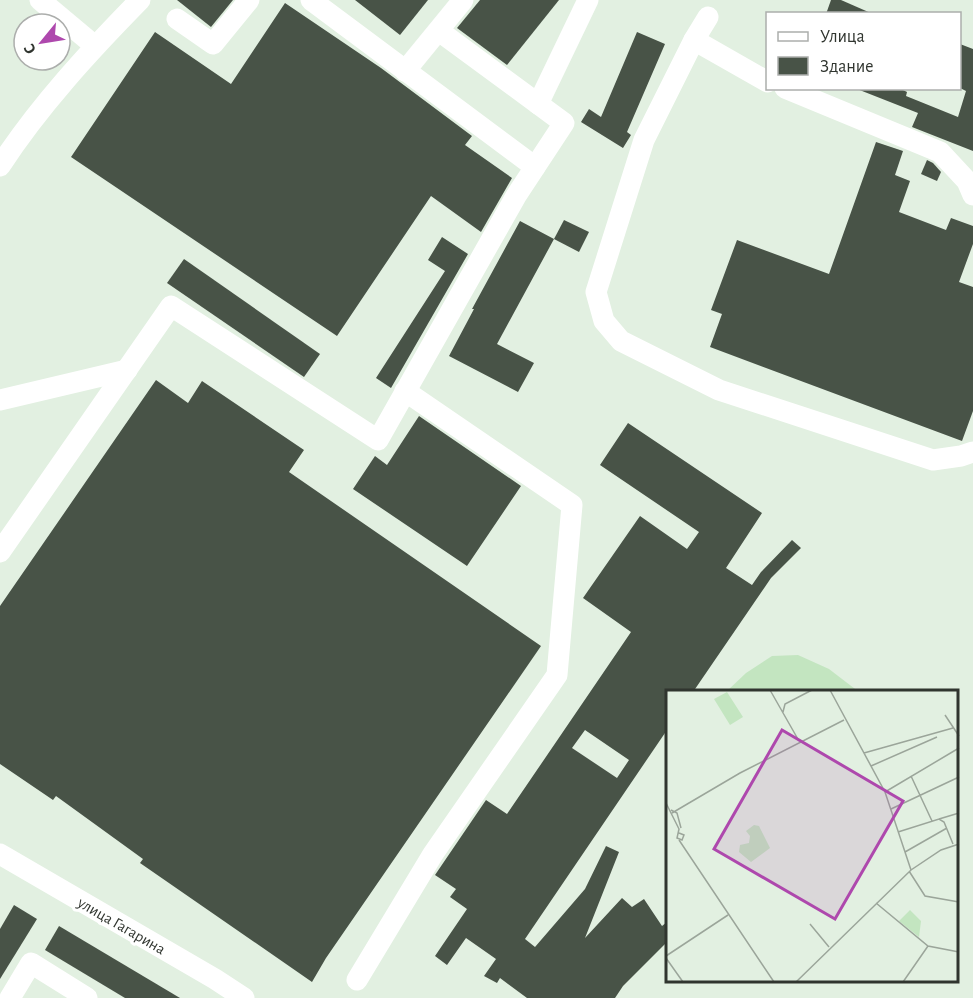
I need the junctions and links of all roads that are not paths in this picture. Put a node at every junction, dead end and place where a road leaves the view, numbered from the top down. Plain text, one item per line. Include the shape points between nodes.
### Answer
1 (40, 0) edge
2 (140, 0) edge
3 (249, 0) edge
4 (311, 0) edge
5 (463, 0) edge
6 (588, 0) edge
7 (708, 17) dead end
8 (177, 20) dead end
9 (439, 31) junction
10 (694, 40) junction
11 (95, 46) junction
12 (405, 71) junction
13 (766, 81) edge
14 (790, 90) edge
15 (538, 104) junction
16 (7, 142) edge
17 (0, 166) edge
18 (535, 167) junction
19 (973, 195) edge
20 (127, 369) junction
21 (405, 391) junction
22 (0, 400) edge
23 (973, 452) edge
24 (0, 552) edge
25 (2, 860) edge
26 (357, 980) dead end
27 (10, 998) edge
28 (87, 998) edge
29 (244, 998) edge

1 - 11 street
2 - 11 street
3 - 8 street via 213,44
4 - 12 street
5 - 9 street
6 - 15 street
7 - 10 street
9 - 12 street
9 - 15 street
10 - 13 street
10 - 23 street via 644,140 596,291 604,321 621,341 719,390 933,460
11 - 16 street
12 - 18 street
14 - 19 street via 940,152 967,181
15 - 18 street via 564,123
16 - 17 street
18 - 21 street
20 - 21 street via 171,306 378,440
20 - 22 street
20 - 24 street
21 - 26 street via 572,505 557,675 433,854
25 - 29 street, улица Гагарина
27 - 28 street via 31,963

